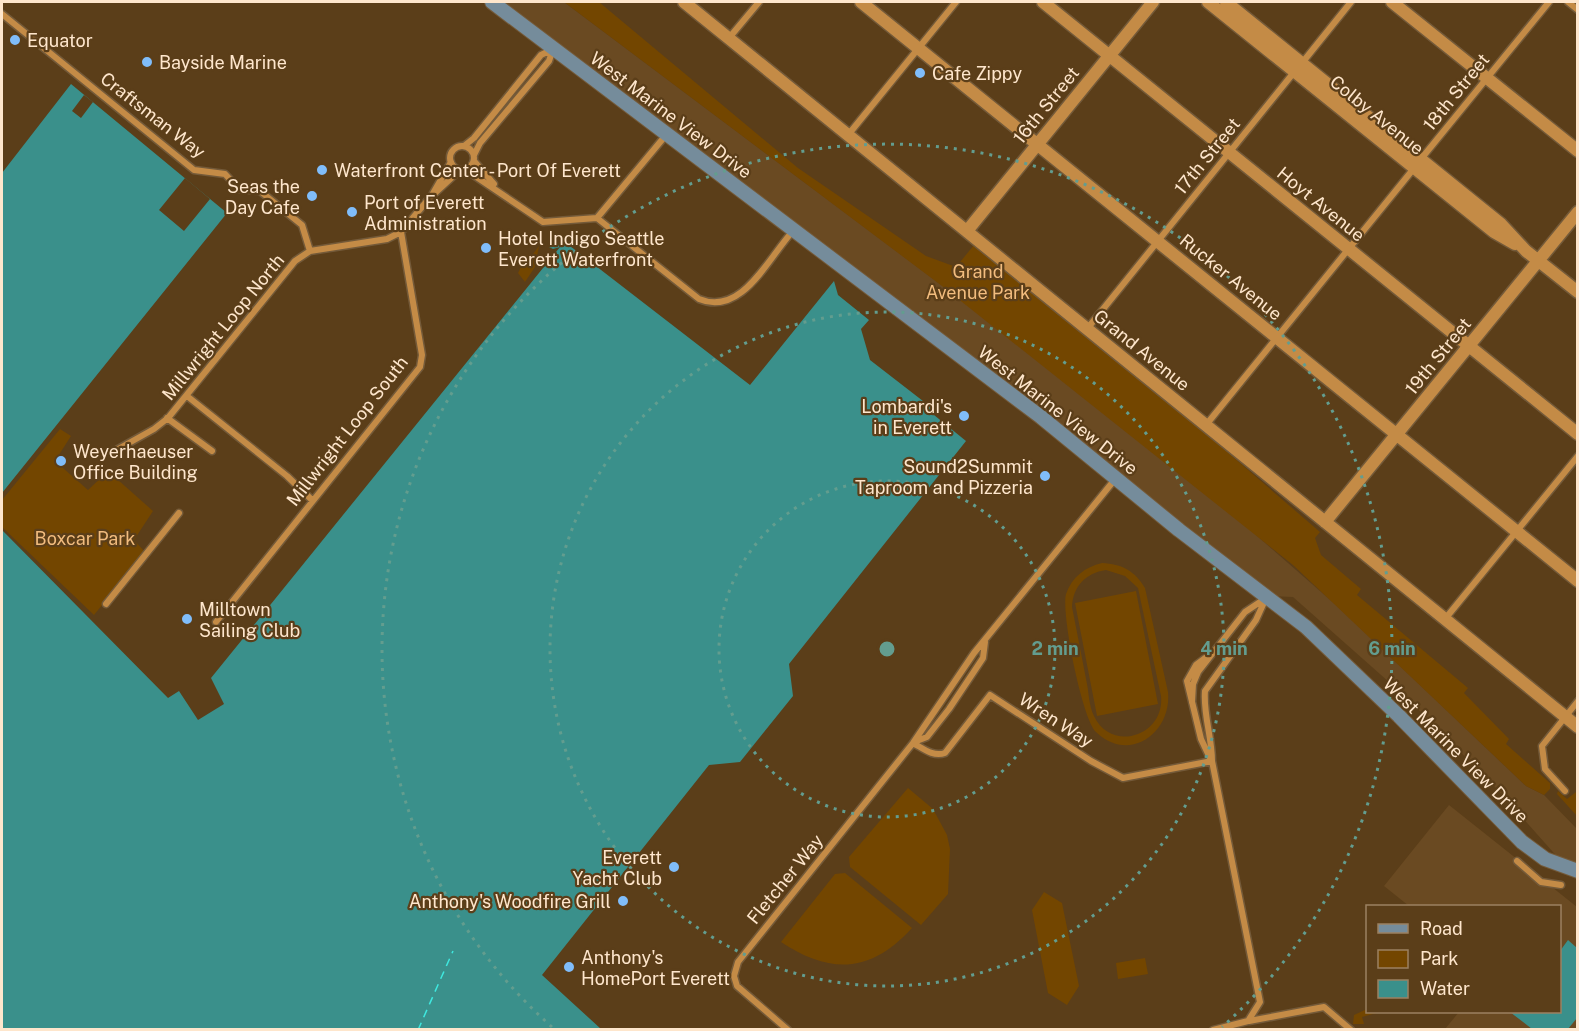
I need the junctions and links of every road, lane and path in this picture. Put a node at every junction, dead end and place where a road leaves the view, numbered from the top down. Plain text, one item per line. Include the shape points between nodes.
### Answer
1 (492, 2) edge
2 (684, 2) edge
3 (759, 2) edge
4 (861, 2) edge
5 (956, 2) edge
6 (1043, 2) edge
7 (1154, 2) edge
8 (1208, 2) edge
9 (1226, 2) edge
10 (1351, 2) edge
11 (1392, 2) edge
12 (1549, 2) edge
13 (1568, 2) edge
14 (1578, 10) edge
15 (2, 14) edge
16 (729, 38) junction
17 (554, 48) junction
18 (918, 48) junction
19 (1110, 56) junction
20 (1298, 67) junction
21 (1487, 78) junction
22 (668, 134) junction
23 (848, 135) junction
24 (1038, 144) junction
25 (464, 146) junction
26 (1578, 151) edge
27 (1229, 153) junction
28 (474, 158) junction
29 (451, 162) junction
30 (1418, 164) junction
31 (463, 170) junction
32 (498, 189) junction
33 (432, 195) junction
34 (1578, 212) edge
35 (597, 218) junction
36 (794, 230) junction
37 (967, 231) junction
38 (401, 232) junction
39 (1157, 241) junction
40 (1349, 249) junction
41 (310, 250) junction
42 (1538, 260) junction
43 (1578, 292) edge
44 (1087, 329) junction
45 (1277, 338) junction
46 (1468, 347) junction
47 (187, 396) junction
48 (167, 418) junction
49 (1206, 426) junction
50 (1578, 434) edge
51 (1397, 435) junction
52 (212, 451) dead end
53 (111, 453) dead end
54 (1578, 456) edge
55 (1116, 478) junction
56 (312, 500) junction
57 (179, 513) dead end
58 (1325, 522) junction
59 (1516, 531) junction
60 (1578, 581) edge
61 (1266, 597) junction
62 (106, 604) dead end
63 (1445, 619) junction
64 (216, 622) dead end
65 (985, 642) junction
66 (1578, 701) edge
67 (1565, 717) junction
68 (1578, 727) edge
69 (914, 743) junction
70 (1212, 761) junction
71 (1565, 791) dead end
72 (1516, 861) dead end
73 (1578, 871) edge
74 (1561, 885) dead end
75 (1248, 1021) junction
76 (788, 1029) edge
77 (1213, 1029) edge
78 (1351, 1029) edge

1 - 17 main road, West Marine View Drive
2 - 16 street, Grand Avenue
3 - 16 street
4 - 18 street, Rucker Avenue
5 - 18 street
6 - 19 street, Hoyt Avenue
7 - 19 street, 16th Street
8 - 20 street, Colby Avenue
9 - 20 street, Colby Avenue
10 - 20 street, 17th Street
11 - 21 street
12 - 21 street, 18th Street
13 - 14 street
15 - 41 street, Craftsman Way via 194,170 225,174 239,189 260,191 296,219
16 - 23 street, Grand Avenue
17 - 22 main road, West Marine View Drive
17 - 25 street via 541,55
17 - 28 street via 549,61 480,143
18 - 23 street
18 - 24 street, Rucker Avenue
19 - 24 street, 16th Street
19 - 27 street, Hoyt Avenue
20 - 27 street, 17th Street
20 - 30 street, Colby Avenue
21 - 26 street
21 - 30 street, 18th Street
22 - 35 street
22 - 36 main road, West Marine View Drive
23 - 37 street, Grand Avenue
24 - 37 street, 16th Street
24 - 39 street, Rucker Avenue
25 - 28 street
25 - 29 street via 453,150
27 - 39 street, 17th Street
27 - 40 street, Hoyt Avenue
28 - 31 street
28 - 32 street
29 - 31 street
29 - 33 street
30 - 40 street, 18th Street
30 - 42 street, Colby Avenue via 1501,224
31 - 32 street
31 - 33 street
32 - 35 street via 543,222
33 - 38 street
34 - 42 street, 19th Street
35 - 36 street via 708,303 741,295
36 - 55 main road, West Marine View Drive
37 - 44 street, Grand Avenue
38 - 41 street, Millwright Loop North via 387,239
38 - 56 street, Millwright Loop South via 422,355 420,367
39 - 44 street, 17th Street
39 - 45 street, Rucker Avenue
40 - 45 street, 18th Street
40 - 46 street, Hoyt Avenue
41 - 47 street, Millwright Loop North via 295,261
42 - 43 street, Colby Avenue
42 - 46 street, 19th Street
44 - 49 street, Grand Avenue
45 - 49 street, 18th Street
45 - 51 street, Rucker Avenue
46 - 50 street, Hoyt Avenue
46 - 51 street, 19th Street
47 - 48 street, Millwright Loop North
47 - 56 street
48 - 52 street
48 - 53 street, Millwright Loop North
49 - 58 street, Grand Avenue
51 - 58 street, 19th Street
51 - 59 street, Rucker Avenue
54 - 59 street
55 - 61 main road, West Marine View Drive
55 - 65 street
56 - 64 street, Millwright Loop South
57 - 62 street
58 - 63 street, Grand Avenue
59 - 60 street, Rucker Avenue
59 - 63 street
61 - 70 street via 1256,620 1204,691
61 - 70 street via 1245,612 1190,673 1187,690 1201,739
61 - 73 main road, West Marine View Drive via 1320,640 1509,831 1534,852
63 - 67 street, Grand Avenue
65 - 69 street
65 - 69 street via 983,658 949,709 927,737
66 - 67 street
67 - 68 street, Grand Avenue
67 - 71 street via 1547,738 1542,752 1545,769
69 - 70 street, Wren Way via 928,752 945,753 990,695 1123,778
69 - 76 street, Fletcher Way via 738,962 734,976 737,986
70 - 75 street via 1260,1002
72 - 74 street via 1541,882
75 - 77 street
75 - 78 street via 1324,1007

